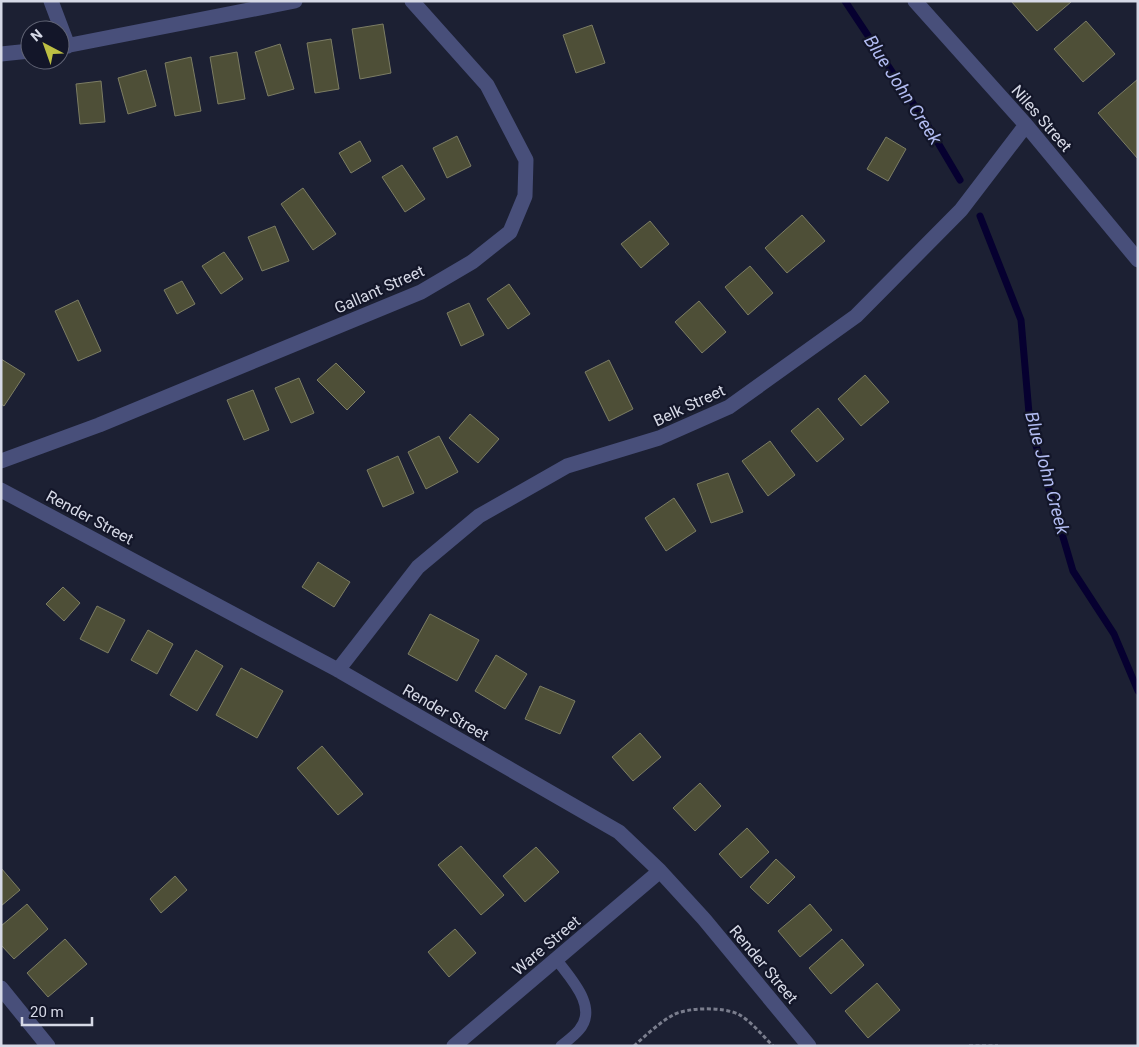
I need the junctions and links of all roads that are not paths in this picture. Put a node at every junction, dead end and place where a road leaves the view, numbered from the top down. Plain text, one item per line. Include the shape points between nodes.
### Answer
1 (51, 1) edge
2 (295, 1) edge
3 (412, 1) edge
4 (915, 1) edge
5 (56, 20) edge
6 (70, 45) edge
7 (20, 51) edge
8 (1, 54) edge
9 (1026, 125) junction
10 (1138, 260) edge
11 (1, 461) edge
12 (1, 490) edge
13 (338, 670) junction
14 (660, 871) junction
15 (556, 959) junction
16 (1, 988) edge
17 (48, 1046) edge
18 (454, 1046) edge
19 (561, 1046) edge
20 (809, 1046) edge

1 - 5 street
2 - 6 street
3 - 11 street, Gallant Street via 487,85 526,160 525,196 510,232 472,262 421,292 99,425
4 - 9 street, Niles Street
7 - 8 street
9 - 10 street, Niles Street
9 - 13 street, Belk Street via 961,210 856,316 730,407 659,438 567,466 478,516 418,567
12 - 13 street, Render Street
13 - 14 street, Render Street via 619,832
14 - 15 street, Ware Street
14 - 20 street, Render Street
15 - 18 street, Ware Street
15 - 19 lane via 582,995 586,1014 580,1030
16 - 17 street

